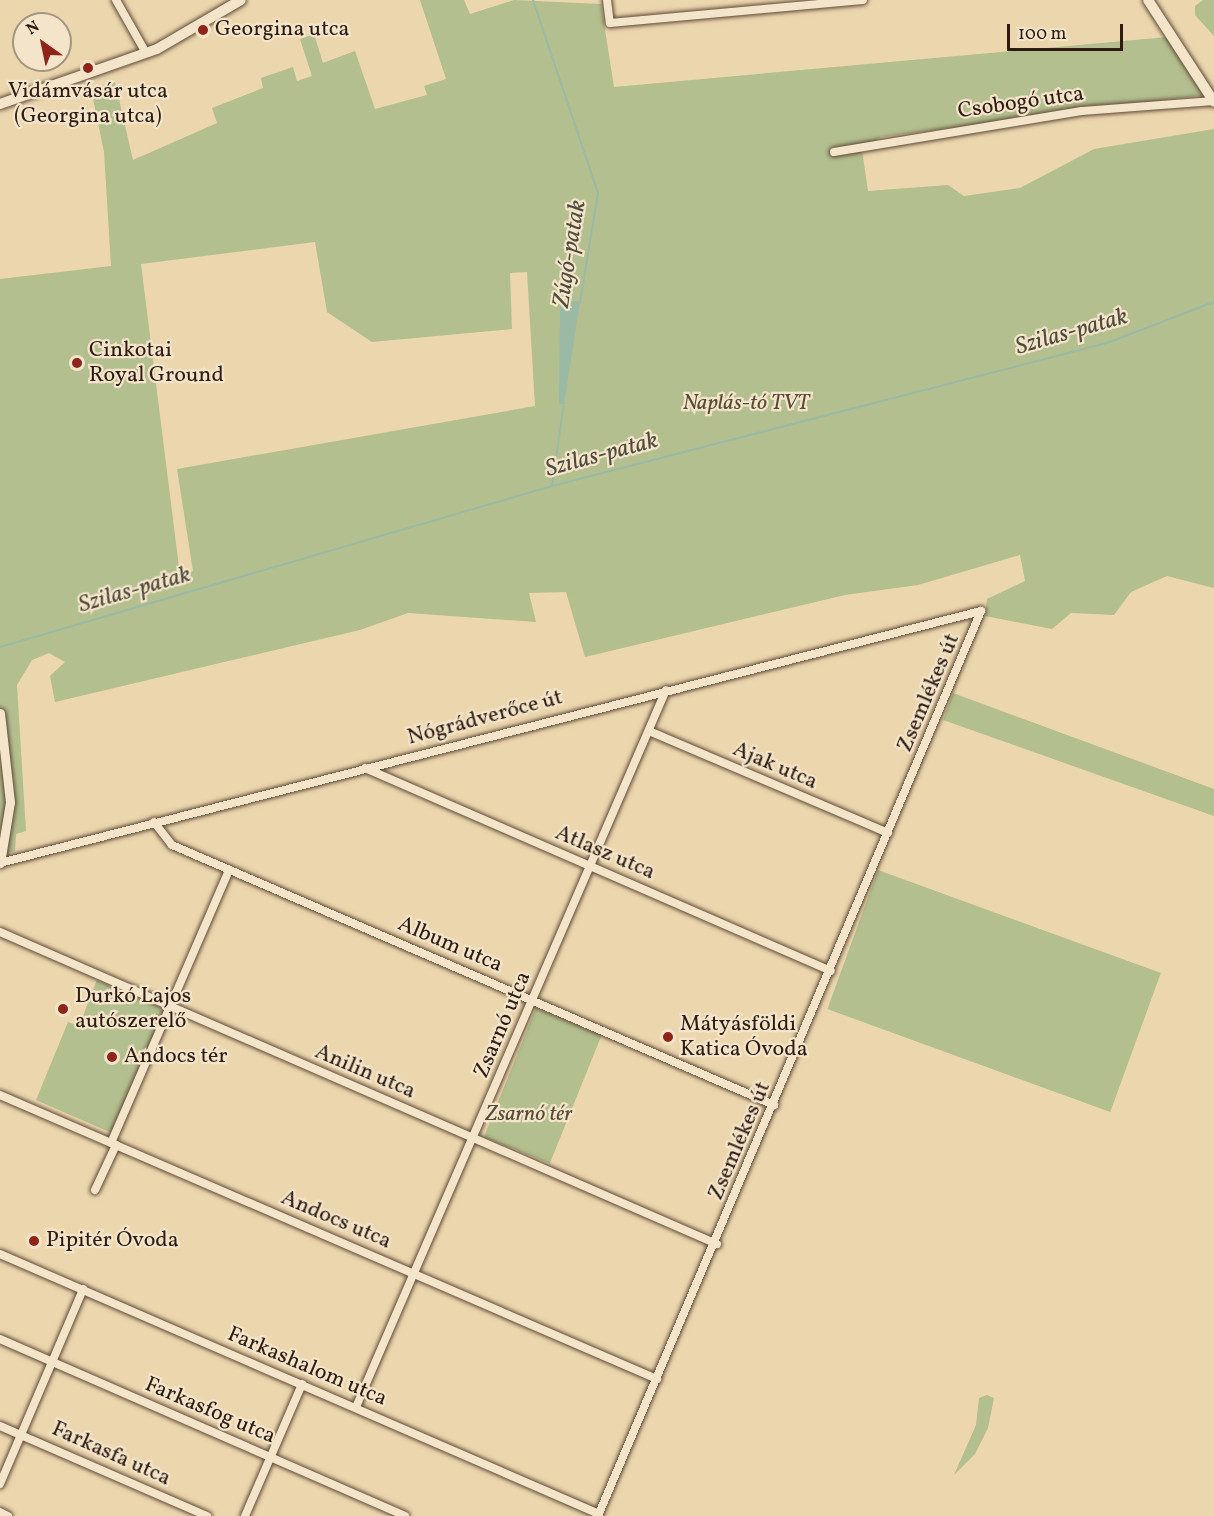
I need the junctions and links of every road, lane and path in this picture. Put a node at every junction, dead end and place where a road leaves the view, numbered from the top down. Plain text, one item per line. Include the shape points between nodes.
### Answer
1 (116, 0) edge
2 (241, 0) edge
3 (607, 0) edge
4 (863, 0) edge
5 (1148, 0) edge
6 (146, 53) junction
7 (1214, 102) edge
8 (0, 104) edge
9 (834, 152) dead end
10 (981, 611) joint
11 (666, 690) junction
12 (0, 713) edge
13 (649, 731) junction
14 (365, 768) junction
15 (154, 822) junction
16 (888, 833) junction
17 (0, 863) edge
18 (591, 867) junction
19 (229, 870) junction
20 (0, 932) edge
21 (831, 971) junction
22 (533, 1000) junction
23 (170, 1007) junction
24 (0, 1095) edge
25 (774, 1105) junction
26 (474, 1138) junction
27 (114, 1144) junction
28 (95, 1190) dead end
29 (717, 1244) junction
30 (0, 1254) edge
31 (414, 1274) junction
32 (83, 1289) junction
33 (0, 1339) edge
34 (52, 1363) junction
35 (657, 1379) junction
36 (302, 1384) junction
37 (356, 1407) junction
38 (0, 1426) edge
39 (21, 1435) junction
40 (271, 1457) junction
41 (0, 1484) edge
42 (0, 1512) edge
43 (599, 1515) edge
44 (8, 1516) edge
45 (207, 1516) edge
46 (245, 1516) edge
47 (405, 1516) edge

1 - 6 street
2 - 6 main road
3 - 4 street via 610,23
5 - 7 main road
6 - 8 main road
7 - 9 street, Csobogó utca via 1082,111
10 - 11 street, Nógrádverőce út
10 - 16 street, Zsemlékes út
11 - 13 street, Zsarnó utca
11 - 14 street, Nógrádverőce út
12 - 17 street via 10,802
13 - 16 street, Ajak utca
13 - 18 street, Zsarnó utca
14 - 15 street, Nógrádverőce út
14 - 18 street, Atlasz utca
15 - 17 street, Nógrádverőce út
15 - 19 street, Album utca via 165,841
16 - 21 street, Zsemlékes út
18 - 21 street, Atlasz utca
18 - 22 street, Zsarnó utca
19 - 22 street, Album utca
19 - 23 street
20 - 23 street, Anilin utca
21 - 25 street, Zsemlékes út
22 - 25 street, Album utca
22 - 26 street, Zsarnó utca
23 - 26 street, Anilin utca
23 - 27 street
24 - 27 street, Andocs utca
25 - 29 street, Zsemlékes út
26 - 29 street, Anilin utca
26 - 31 street, Zsarnó utca
27 - 28 street
27 - 31 street, Andocs utca
29 - 35 street, Zsemlékes út
30 - 32 street, Farkashalom utca
31 - 35 street, Andocs utca
31 - 37 street, Zsarnó utca
32 - 34 street
32 - 36 street, Farkashalom utca
33 - 34 street, Farkasfog utca
34 - 39 street
34 - 40 street, Farkasfog utca
35 - 43 street, Zsemlékes út
36 - 37 street, Farkashalom utca
36 - 40 street
37 - 43 street, Farkashalom utca
38 - 39 street, Farkasfa utca
39 - 41 street
39 - 45 street, Farkasfa utca
40 - 46 street
40 - 47 street, Farkasfog utca
42 - 44 street

